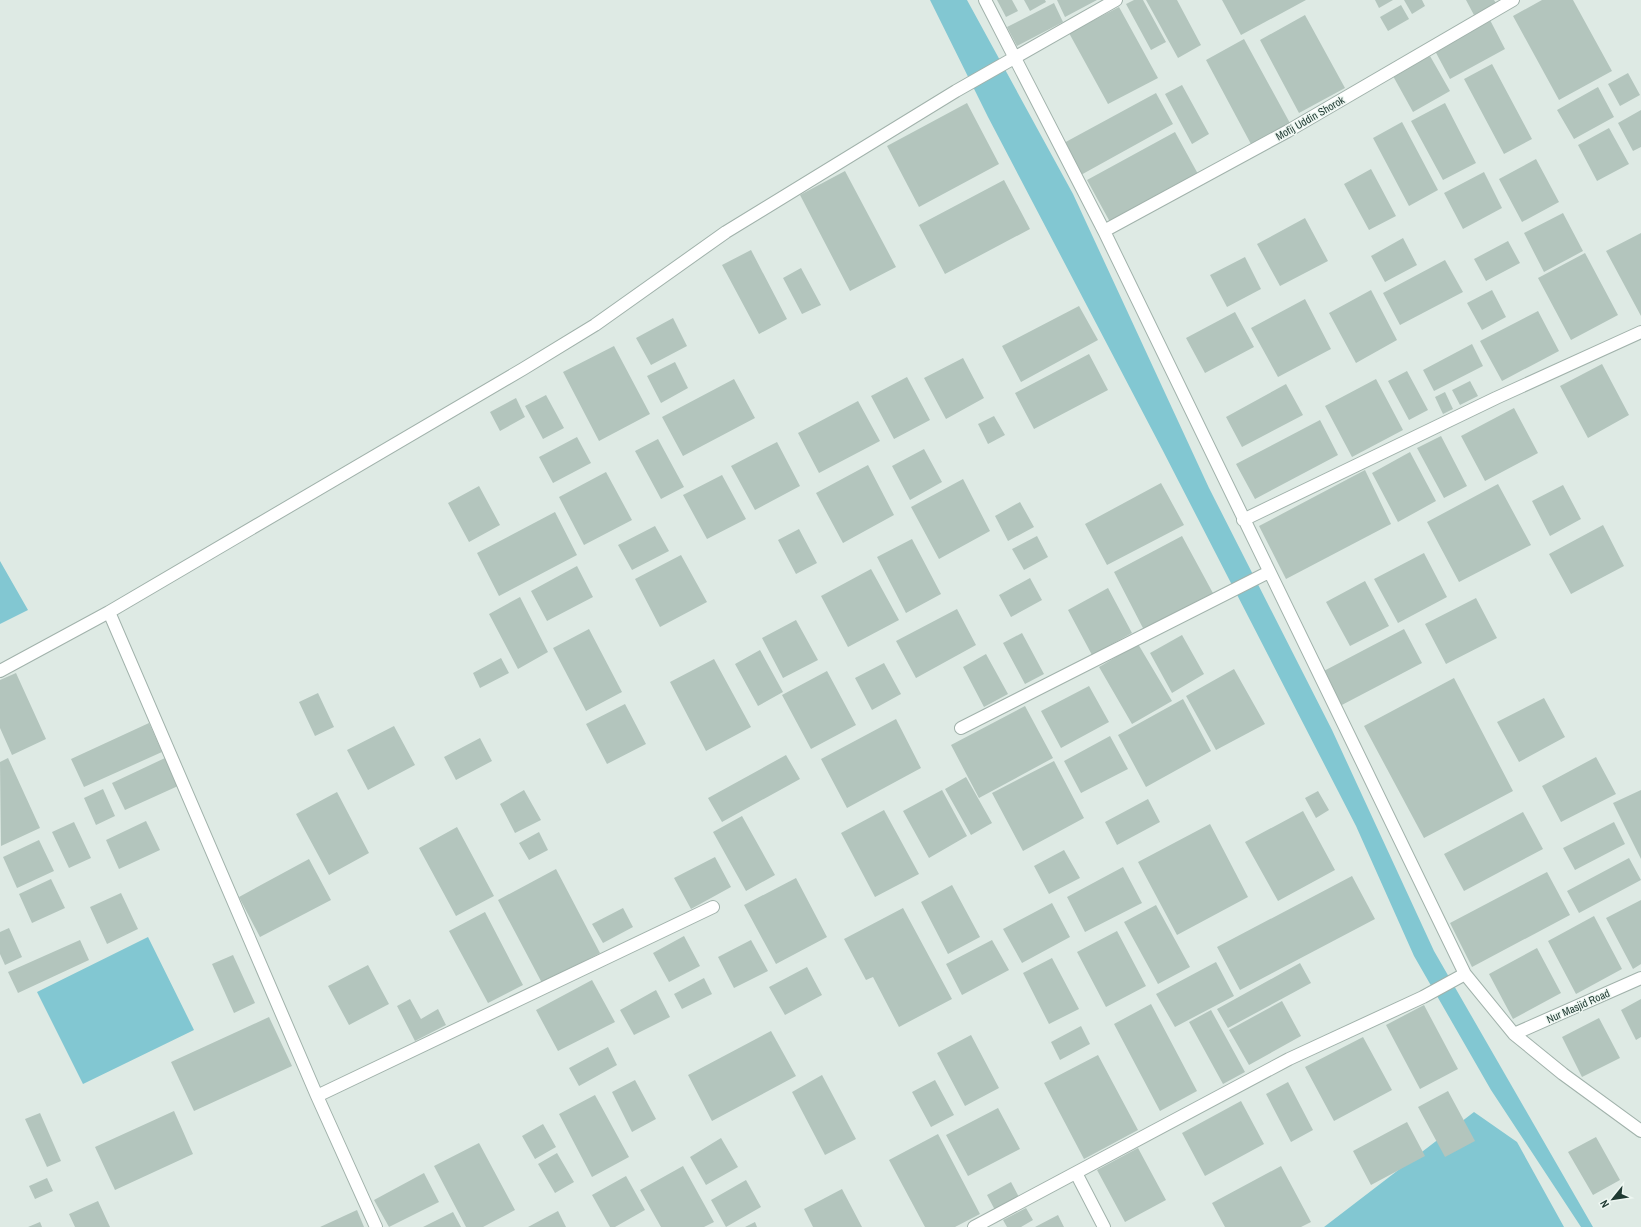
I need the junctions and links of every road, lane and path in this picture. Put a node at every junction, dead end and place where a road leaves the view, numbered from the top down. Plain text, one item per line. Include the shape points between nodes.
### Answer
1 (985, 0) edge
2 (1116, 0) edge
3 (1513, 0) edge
4 (1015, 57) junction
5 (1104, 231) junction
6 (1641, 332) edge
7 (1243, 520) junction
8 (1269, 572) junction
9 (109, 612) junction
10 (0, 671) edge
11 (961, 728) dead end
12 (713, 907) dead end
13 (1465, 974) junction
14 (1641, 978) edge
15 (1514, 1034) junction
16 (317, 1096) junction
17 (1641, 1131) edge
18 (1076, 1173) junction
19 (376, 1227) edge
20 (974, 1227) edge
21 (1104, 1227) edge

1 - 4 street
2 - 4 street
3 - 5 street, Mofij Uddin Shorok via 1288,131
4 - 5 street
4 - 9 street via 726,232 595,325
5 - 7 street
6 - 7 street via 1496,398
7 - 8 street
8 - 11 street
8 - 13 street
9 - 10 street
9 - 16 street
12 - 16 street
13 - 15 street
13 - 18 street via 1423,997 1289,1059
14 - 15 street, Nur Masjid Road
15 - 17 street via 1563,1074
16 - 19 street
18 - 20 street
18 - 21 street

